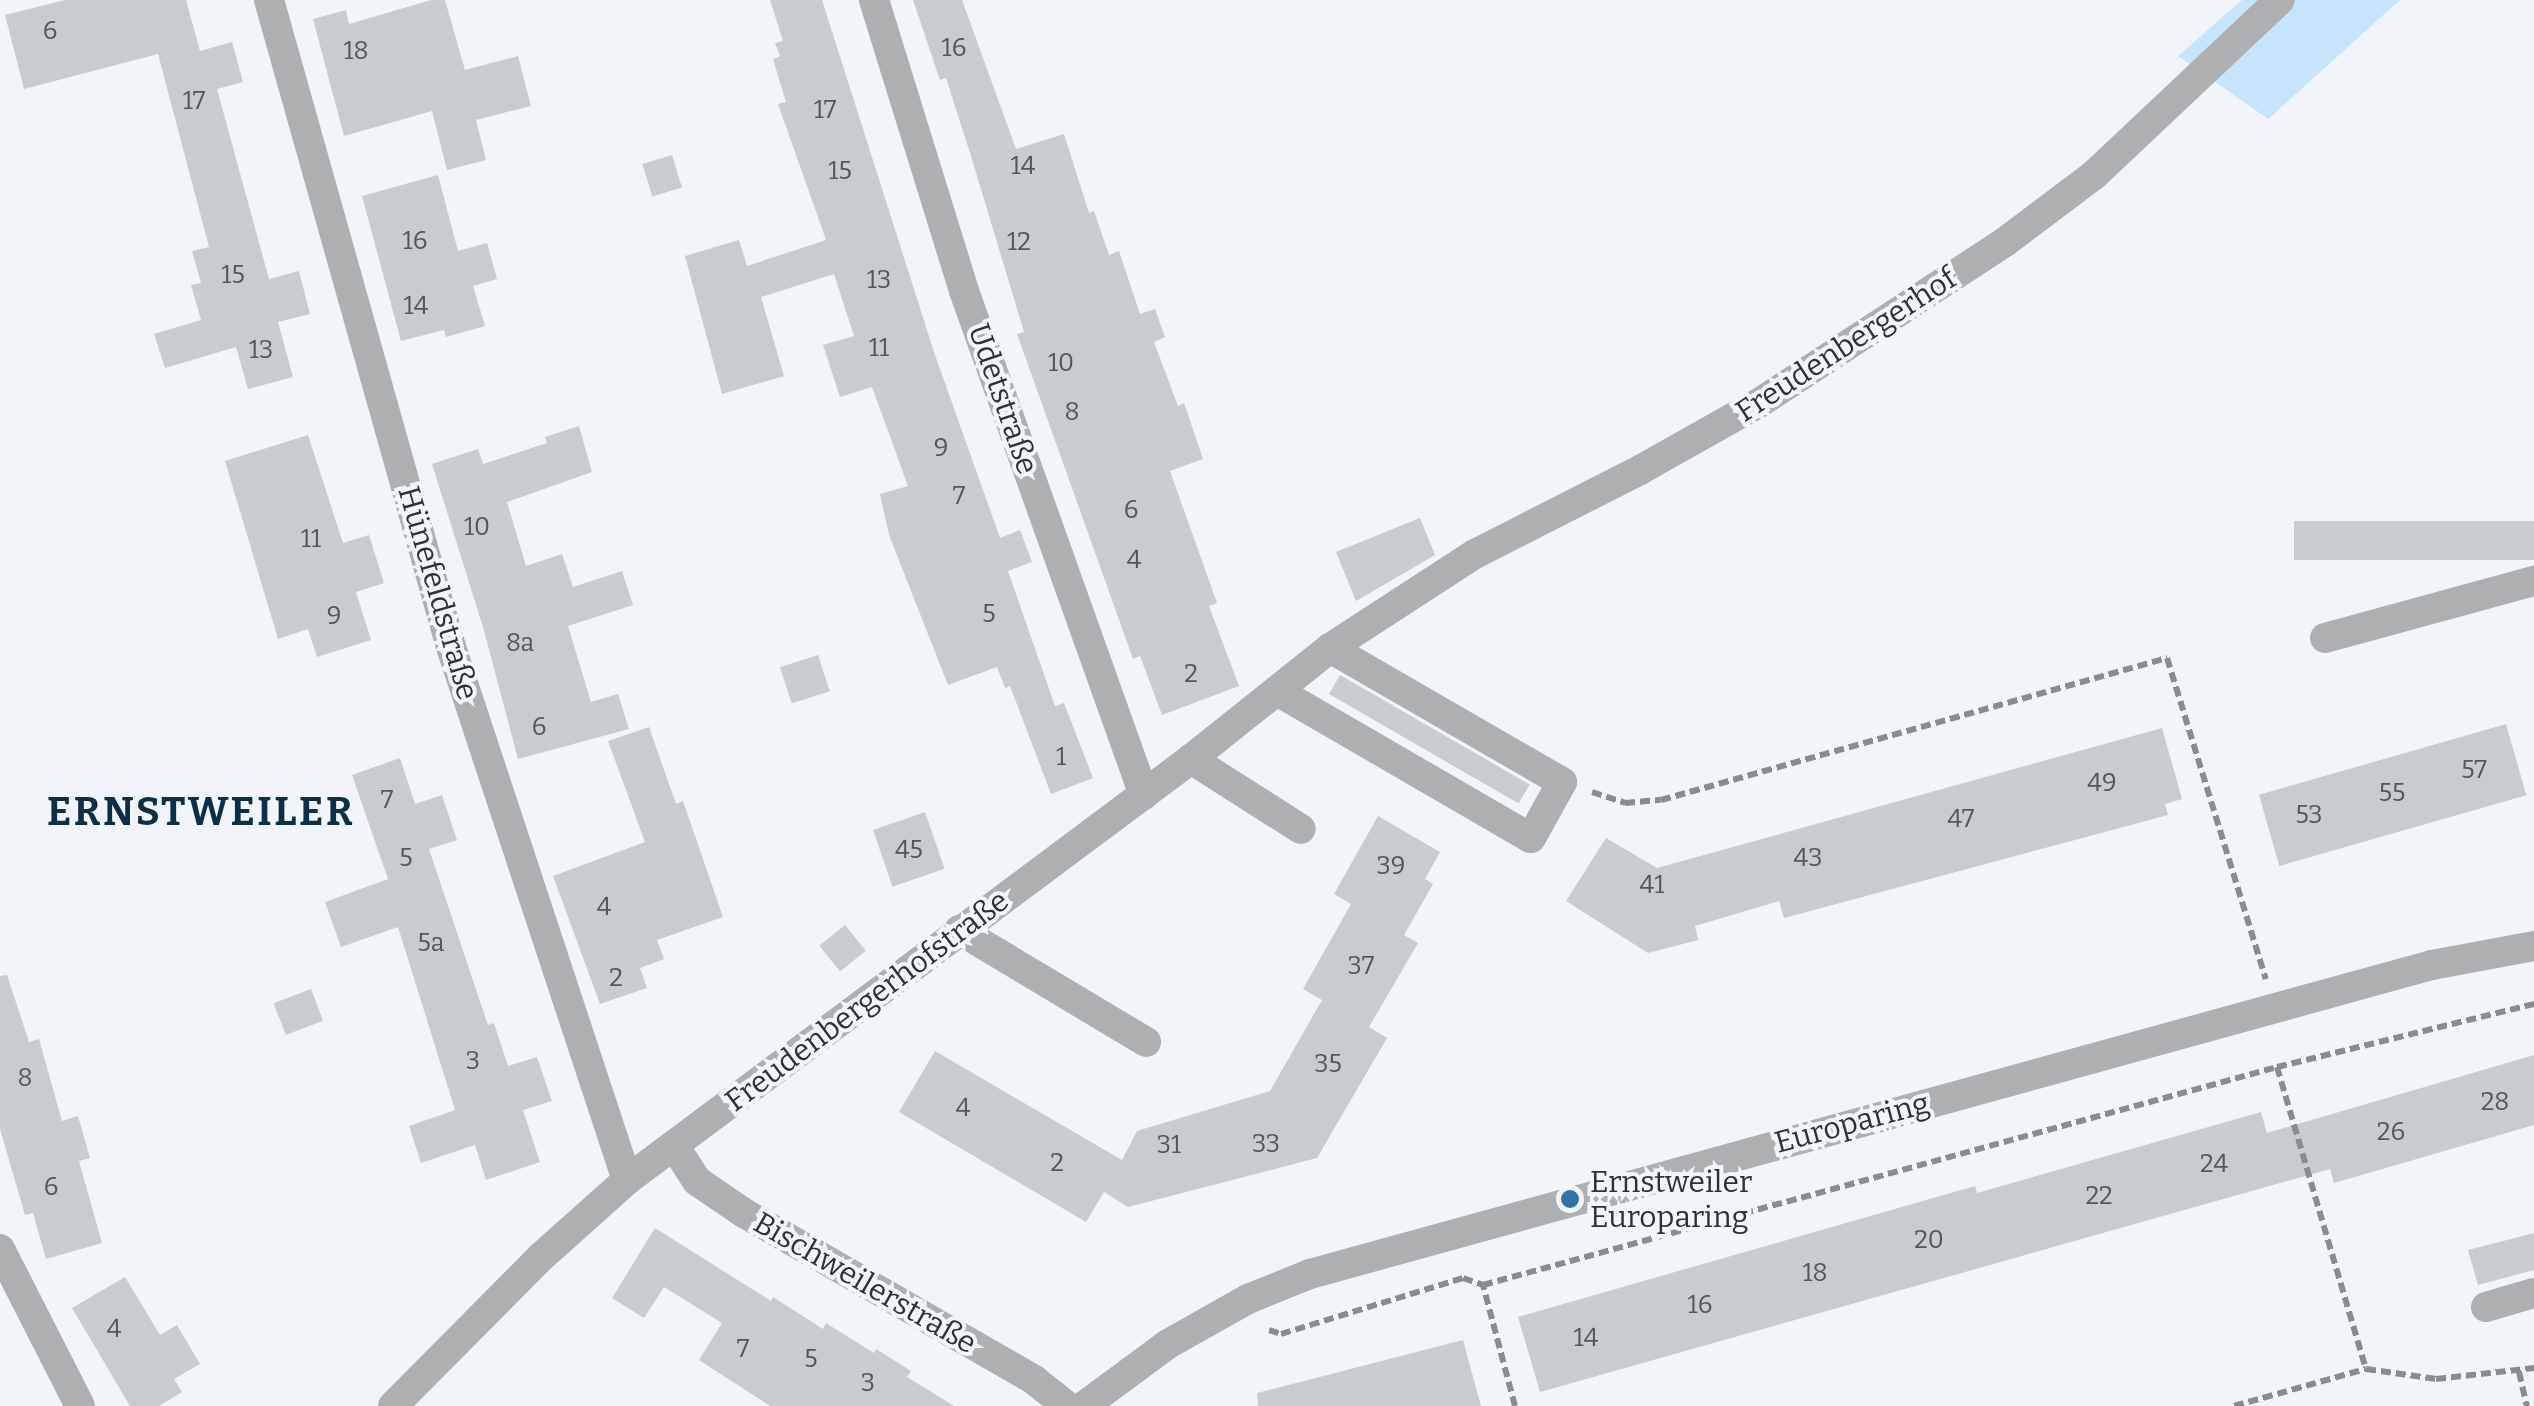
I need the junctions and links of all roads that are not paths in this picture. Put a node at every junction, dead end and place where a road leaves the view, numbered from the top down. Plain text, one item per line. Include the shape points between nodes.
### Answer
1 (269, 0) edge
2 (874, 0) edge
3 (2280, 0) edge
4 (2534, 581) edge
5 (1365, 622) joint
6 (2325, 638) dead end
7 (1330, 648) junction
8 (1277, 691) junction
9 (1192, 759) junction
10 (1144, 795) junction
11 (1300, 830) dead end
12 (959, 930) junction
13 (2534, 946) edge
14 (1146, 1042) dead end
15 (675, 1147) junction
16 (628, 1180) junction
17 (0, 1249) edge
18 (2534, 1293) edge
19 (2486, 1307) dead end
20 (80, 1406) edge
21 (393, 1406) edge
22 (1068, 1406) edge
23 (1084, 1406) edge

1 - 16 street, Hünefeldstraße via 451,646
2 - 10 street, Udetstraße via 964,291
3 - 5 street, Freudenbergerhof via 2094,175 2005,242 1759,403 1475,554
4 - 6 street
5 - 7 street, Freudenbergerhofstraße
7 - 8 street, Freudenbergerhofstraße
7 - 8 street via 1562,782 1531,838
8 - 9 street, Freudenbergerhofstraße
9 - 10 street, Freudenbergerhofstraße
9 - 11 street
10 - 12 street, Freudenbergerhofstraße
12 - 14 street
12 - 15 street, Freudenbergerhofstraße
13 - 23 street, Europaring via 2432,965 1310,1274 1168,1344
15 - 16 street, Freudenbergerhofstraße
15 - 22 street, Bischweilerstraße via 697,1181 744,1214 1034,1380
16 - 21 street, Freudenbergerhofstraße via 541,1256
17 - 20 street
18 - 19 street

